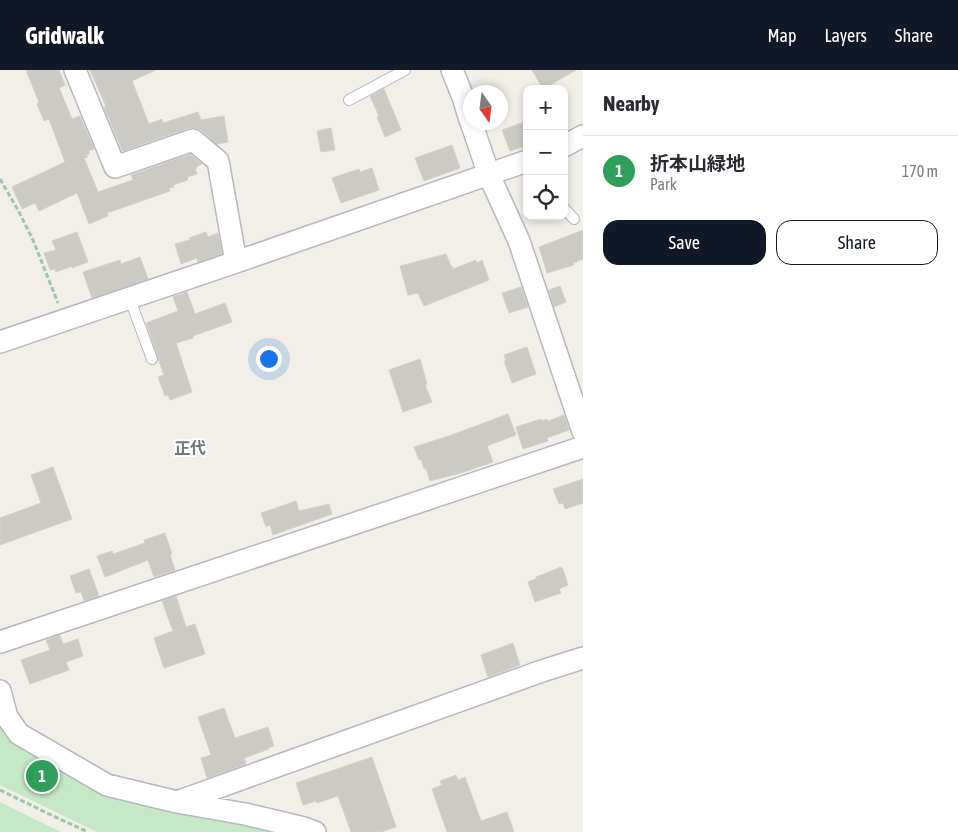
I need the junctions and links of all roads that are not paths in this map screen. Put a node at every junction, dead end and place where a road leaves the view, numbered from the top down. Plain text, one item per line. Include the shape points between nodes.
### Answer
1 (75, 70) edge
2 (405, 70) edge
3 (452, 70) edge
4 (463, 97) edge
5 (349, 100) dead end
6 (474, 130) edge
7 (583, 136) edge
8 (568, 144) edge
9 (523, 165) edge
10 (488, 175) junction
11 (568, 212) edge
12 (574, 219) dead end
13 (236, 262) junction
14 (129, 298) junction
15 (0, 342) edge
16 (152, 359) dead end
17 (583, 432) edge
18 (583, 447) edge
19 (0, 642) edge
20 (583, 658) edge
21 (0, 691) edge
22 (177, 802) junction
23 (315, 832) edge

1 - 13 street via 115,167 193,140 218,161
2 - 5 lane
3 - 4 street
6 - 10 street
7 - 8 street
9 - 10 street
10 - 13 street
10 - 17 street via 519,241
11 - 12 lane
13 - 14 street
14 - 15 street
14 - 16 lane
18 - 19 street
20 - 22 street
21 - 22 street via 7,717 19,734 107,785
22 - 23 street via 244,814

